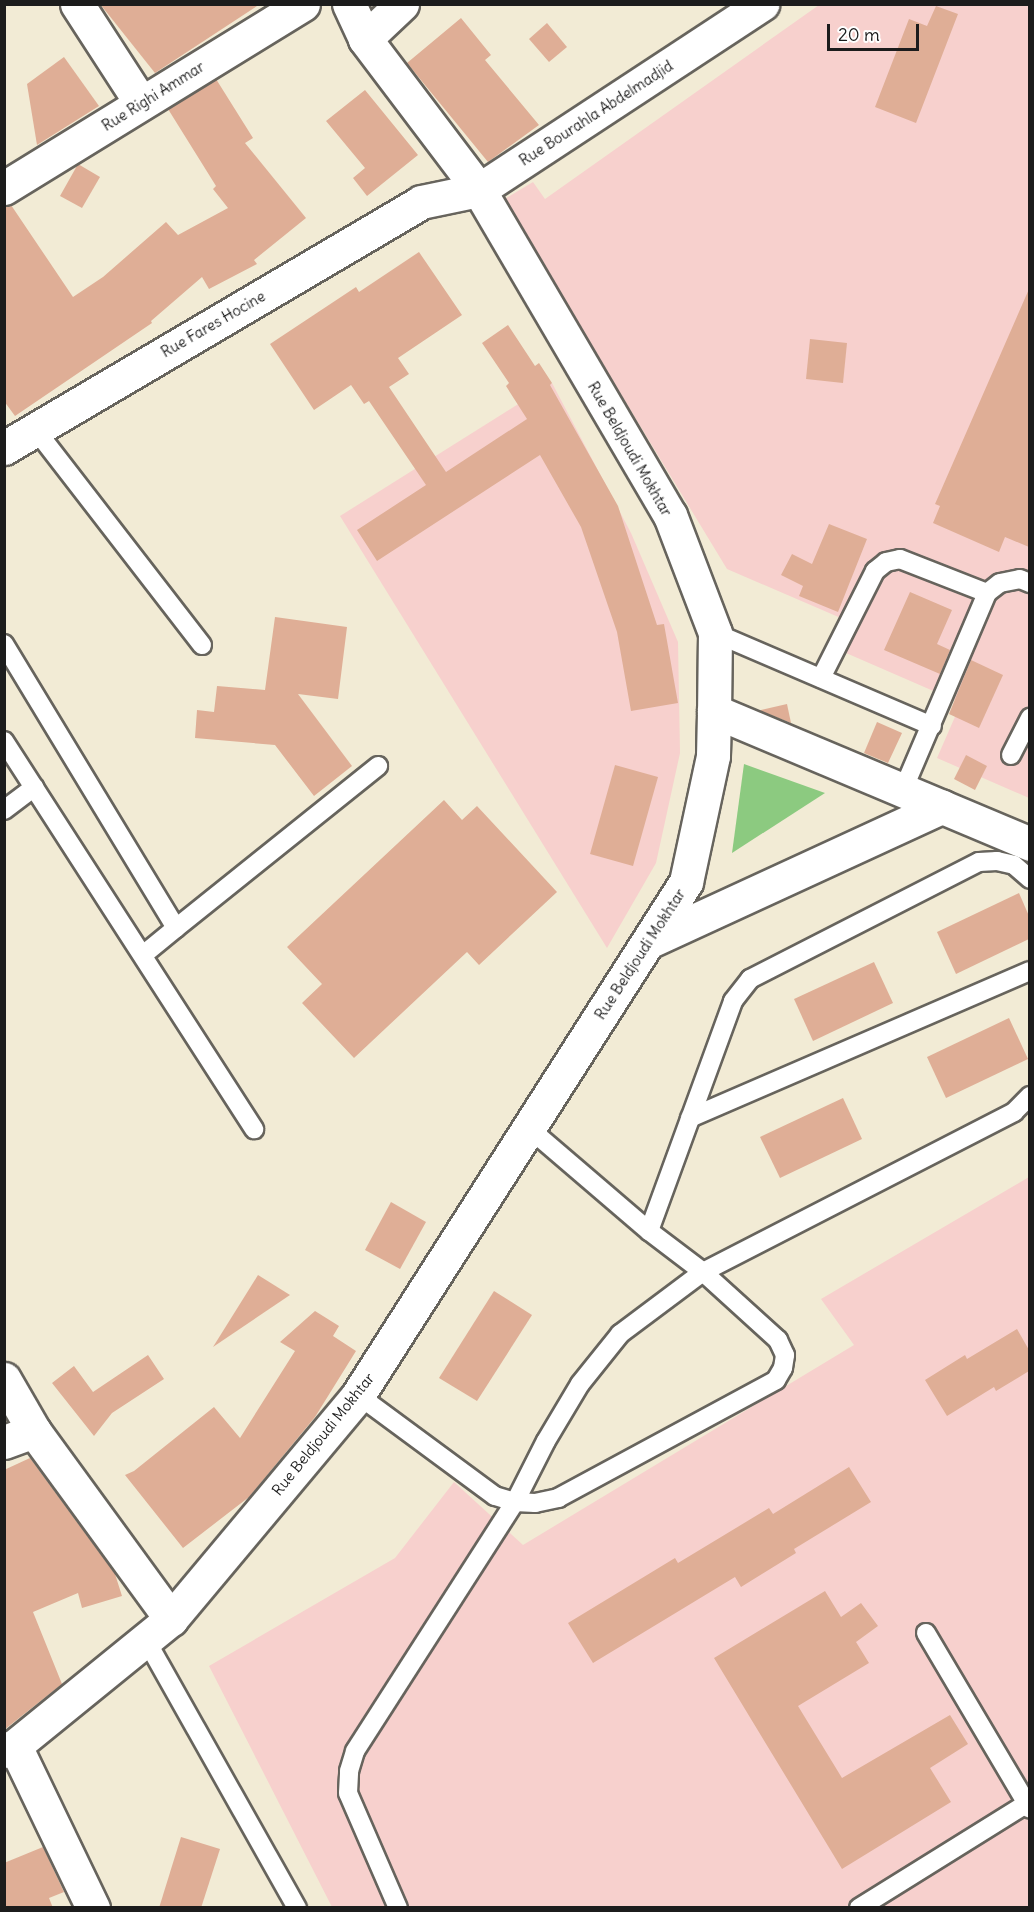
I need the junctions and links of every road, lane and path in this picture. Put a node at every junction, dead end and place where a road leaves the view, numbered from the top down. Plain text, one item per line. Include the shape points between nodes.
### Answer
1 (77, 4) edge
2 (303, 4) edge
3 (349, 4) edge
4 (402, 4) edge
5 (762, 4) edge
6 (365, 39) junction
7 (141, 103) junction
8 (4, 188) edge
9 (478, 190) junction
10 (421, 202) joint
11 (35, 429) junction
12 (4, 447) edge
13 (1029, 583) edge
14 (987, 593) junction
15 (715, 633) junction
16 (4, 644) edge
17 (202, 645) dead end
18 (821, 678) junction
19 (714, 711) junction
20 (1029, 717) edge
21 (932, 726) junction
22 (4, 741) edge
23 (1011, 755) dead end
24 (378, 766) dead end
25 (34, 787) junction
26 (903, 790) junction
27 (942, 807) junction
28 (4, 810) edge
29 (1029, 844) edge
30 (1029, 879) edge
31 (176, 928) junction
32 (648, 942) junction
33 (142, 955) junction
34 (1029, 971) edge
35 (1029, 1096) edge
36 (690, 1118) junction
37 (529, 1128) junction
38 (254, 1129) dead end
39 (649, 1232) junction
40 (703, 1272) junction
41 (4, 1379) edge
42 (358, 1395) junction
43 (19, 1436) edge
44 (515, 1502) junction
45 (171, 1619) junction
46 (926, 1633) dead end
47 (146, 1640) junction
48 (10, 1749) edge
49 (1028, 1807) edge
50 (93, 1908) edge
51 (297, 1908) edge
52 (398, 1908) edge
53 (859, 1908) edge

1 - 7 street
2 - 7 street, Rue Righi Ammar
3 - 6 street, Rue Beldjoudi Mokhtar
4 - 6 street
5 - 9 street, Rue Bourahla Abdelmadjid
6 - 9 street, Rue Beldjoudi Mokhtar
7 - 8 street, Rue Righi Ammar
9 - 10 street, Rue Bourahla Abdelmadjid
9 - 15 street, Rue Beldjoudi Mokhtar via 670,515
10 - 11 street, Rue Fares Hocine
11 - 12 street, Rue Fares Hocine
11 - 17 lane
13 - 14 lane via 1020,579 1000,583
14 - 18 lane via 900,560 886,562 875,570
14 - 21 lane
15 - 18 lane
15 - 19 street, Rue Beldjoudi Mokhtar
16 - 31 lane
18 - 21 lane
19 - 26 street
19 - 32 street, Rue Beldjoudi Mokhtar via 713,756 686,882
20 - 23 lane
21 - 26 lane
22 - 25 lane
24 - 31 lane
25 - 28 lane
25 - 33 lane
26 - 27 street
27 - 29 street
27 - 32 street
30 - 36 lane via 1014,865 979,862 750,979 733,1001
31 - 33 lane
32 - 37 street, Rue Beldjoudi Mokhtar
33 - 38 lane
34 - 36 lane
35 - 40 lane via 1014,1112
36 - 39 lane
37 - 39 lane
37 - 42 street, Rue Beldjoudi Mokhtar
39 - 40 lane
40 - 44 lane via 620,1334 580,1384
40 - 44 lane via 778,1340 785,1355 776,1380 558,1498
41 - 43 street
42 - 44 lane via 495,1496
42 - 45 street, Rue Beldjoudi Mokhtar
43 - 45 street
44 - 52 lane via 355,1751 349,1771 348,1793
45 - 47 street, Rue Beldjoudi Mokhtar
46 - 49 lane
47 - 48 street, Rue Beldjoudi Mokhtar
47 - 51 lane
48 - 50 street
49 - 53 lane

